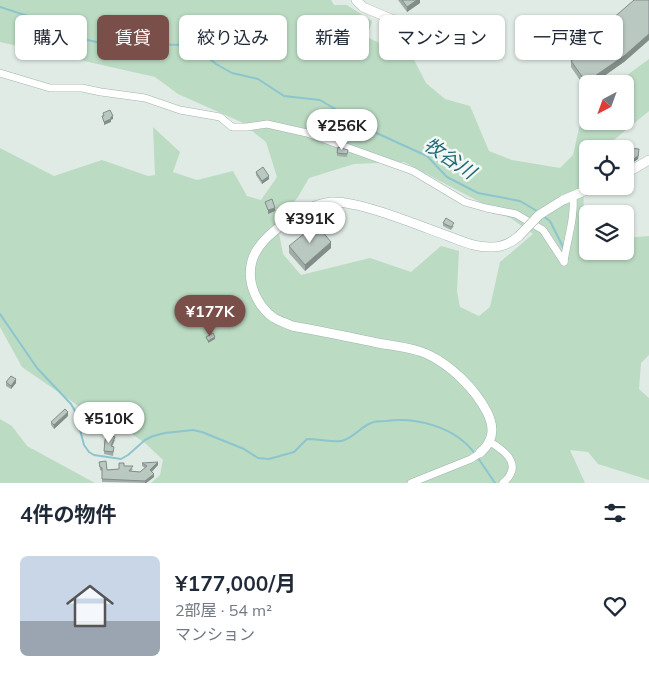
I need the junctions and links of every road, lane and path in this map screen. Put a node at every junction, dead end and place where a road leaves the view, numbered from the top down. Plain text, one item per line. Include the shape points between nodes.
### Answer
1 (356, 0) edge
2 (382, 15) edge
3 (0, 73) edge
4 (649, 160) edge
5 (634, 170) edge
6 (579, 193) edge
7 (573, 196) junction
8 (490, 442) junction
9 (480, 453) joint
10 (505, 482) edge
11 (411, 483) edge

1 - 2 street via 363,7
3 - 7 street via 50,88 82,88 145,98 180,110 220,117 232,127 267,124 308,133 413,171 465,202 516,214 543,230 564,262
4 - 5 street
6 - 7 street
7 - 8 street, bridge via 539,215 508,244 493,247 474,246 349,203 323,203 276,230 251,261 251,282 258,301 276,319 292,326 426,353 446,365 473,391 486,410 493,428
8 - 9 street
8 - 10 street via 510,458 512,472
9 - 11 street

